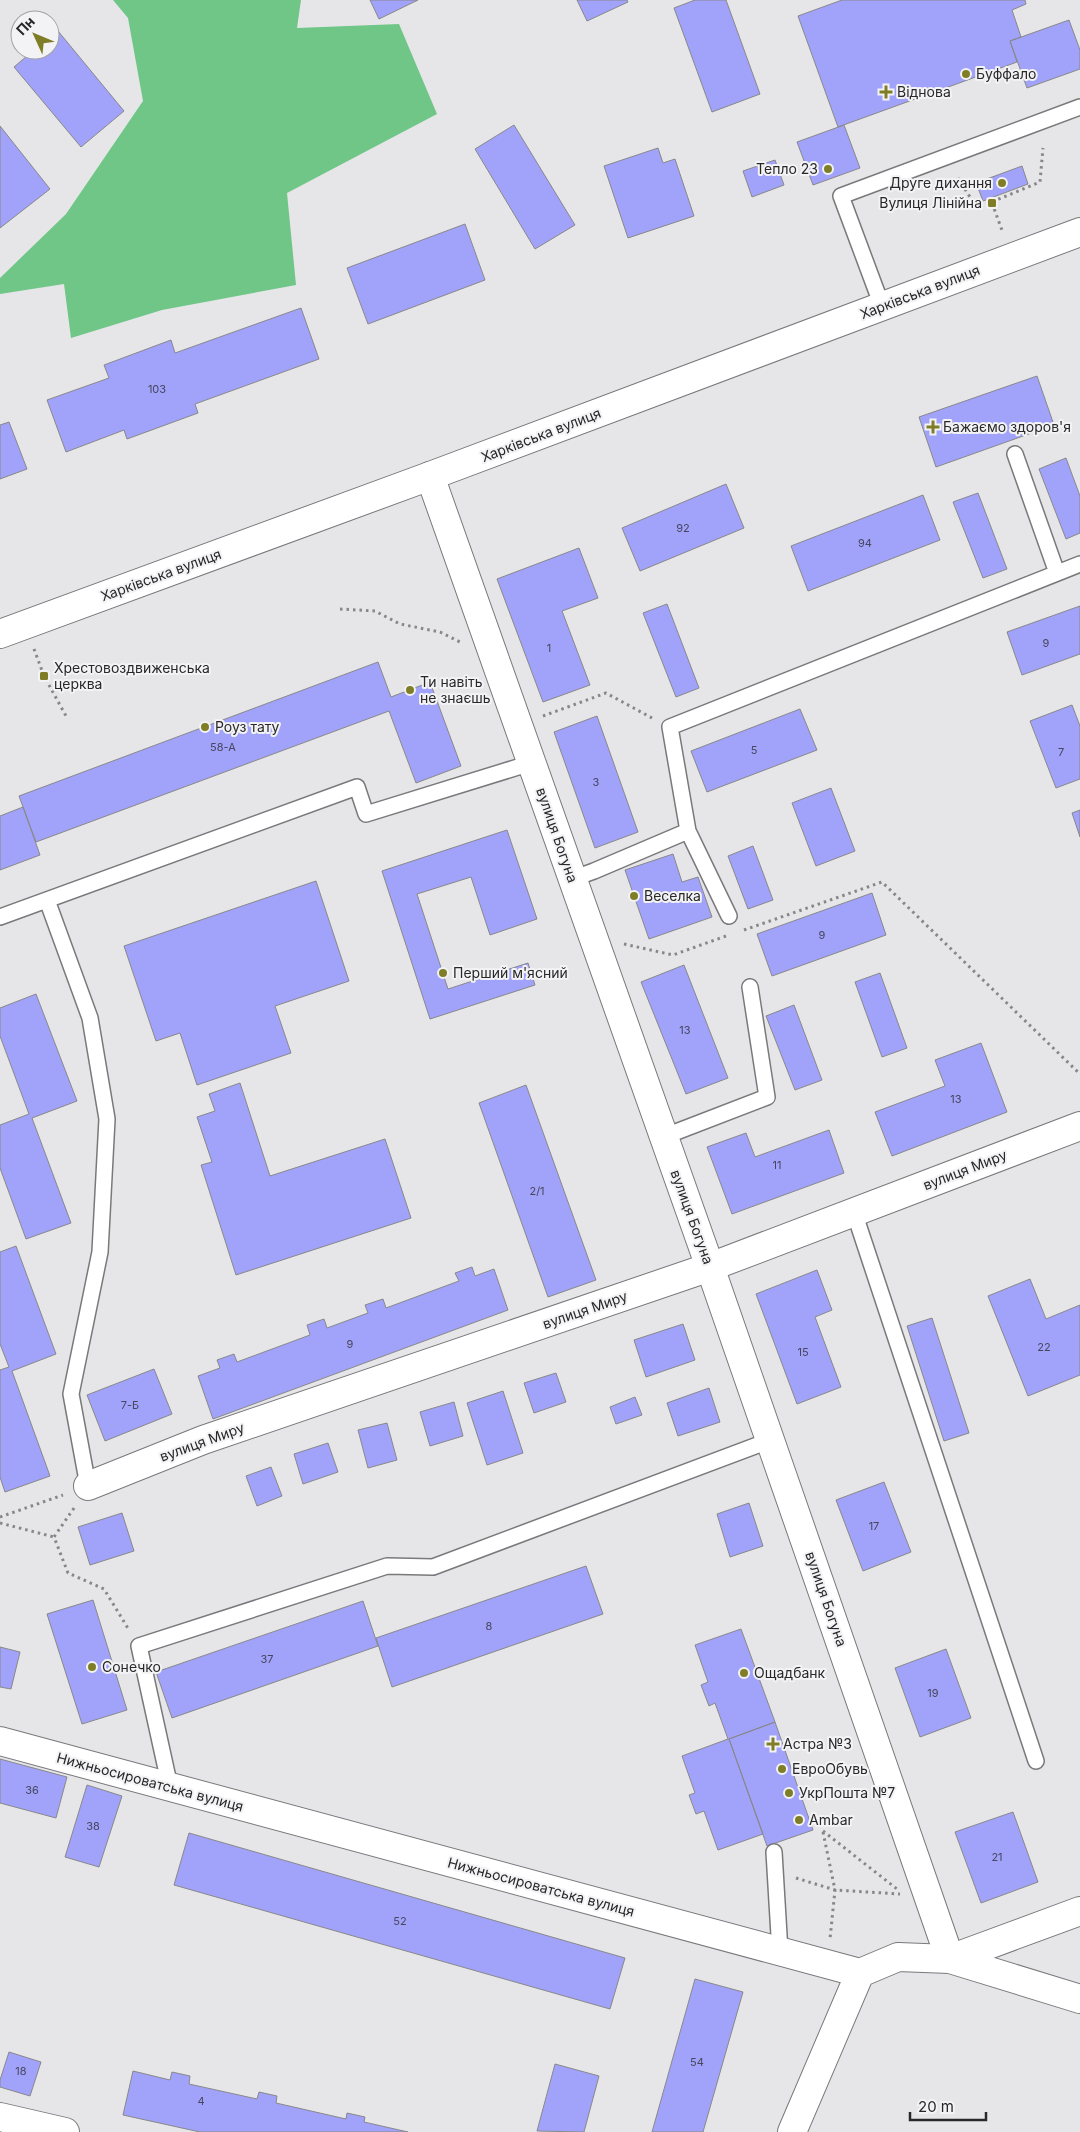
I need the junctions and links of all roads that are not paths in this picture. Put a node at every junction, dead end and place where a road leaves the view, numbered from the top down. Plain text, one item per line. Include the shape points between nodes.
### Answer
1 (1080, 107) edge
2 (1080, 232) edge
3 (882, 306) junction
4 (1015, 454) dead end
5 (430, 476) junction
6 (1080, 564) edge
7 (1057, 573) junction
8 (12, 630) edge
9 (531, 763) junction
10 (688, 831) junction
11 (572, 879) junction
12 (47, 900) junction
13 (729, 916) dead end
14 (0, 917) edge
15 (750, 987) dead end
16 (1080, 1126) edge
17 (663, 1137) junction
18 (854, 1212) junction
19 (710, 1267) junction
20 (770, 1440) junction
21 (88, 1486) joint
22 (0, 1741) edge
23 (1036, 1761) dead end
24 (170, 1787) junction
25 (774, 1852) dead end
26 (1080, 1911) edge
27 (780, 1952) junction
28 (950, 1959) junction
29 (860, 1973) junction
30 (1080, 1999) edge
31 (0, 2117) edge
32 (65, 2132) edge
33 (792, 2132) edge

1 - 3 lane via 841,196
2 - 3 main road, Харківська вулиця
3 - 5 main road, Харківська вулиця
4 - 7 lane
5 - 8 main road, Харківська вулиця
5 - 9 main road, вулиця Богуна
6 - 7 lane
7 - 10 lane via 670,728
9 - 11 main road, вулиця Богуна
9 - 12 lane via 366,814 357,787
10 - 11 lane
10 - 13 lane
11 - 17 main road, вулиця Богуна
12 - 14 lane
12 - 21 lane via 90,1018 106,1119 100,1252 71,1394
15 - 17 lane via 767,1096
16 - 18 main road, вулиця Миру
17 - 19 main road, вулиця Богуна
18 - 19 main road, вулиця Миру
18 - 23 lane
19 - 20 main road, вулиця Богуна
19 - 21 main road, вулиця Миру via 203,1440
20 - 24 lane via 433,1567 387,1566 139,1646
20 - 28 main road, вулиця Богуна
22 - 24 main road, Нижньосироватська вулиця
24 - 27 main road, Нижньосироватська вулиця
25 - 27 lane
26 - 28 main road
27 - 29 main road, Нижньосироватська вулиця
28 - 29 main road via 898,1957
28 - 30 main road
29 - 33 main road
31 - 32 main road

